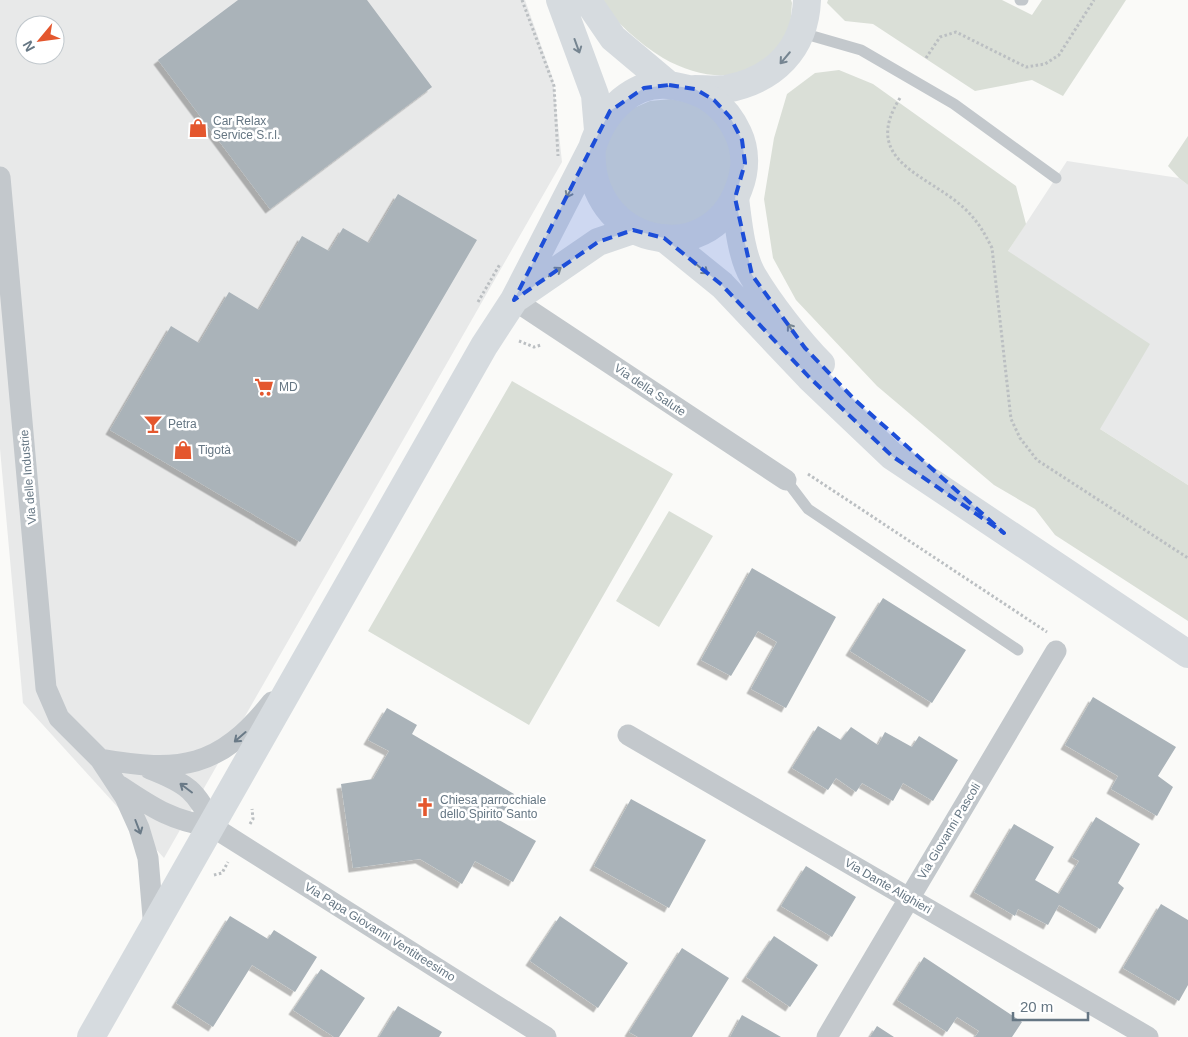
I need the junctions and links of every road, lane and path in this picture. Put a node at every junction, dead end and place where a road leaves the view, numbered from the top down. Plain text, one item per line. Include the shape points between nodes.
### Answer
1 (522, 0) edge
2 (560, 0) edge
3 (587, 0) edge
4 (806, 0) edge
5 (1094, 0) edge
6 (802, 33) junction
7 (926, 58) dead end
8 (682, 87) junction
9 (900, 98) dead end
10 (595, 139) junction
11 (558, 163) dead end
12 (0, 177) edge
13 (1056, 178) dead end
14 (735, 198) junction
15 (633, 230) junction
16 (664, 238) junction
17 (505, 256) dead end
18 (514, 300) junction
19 (476, 307) dead end
20 (549, 343) dead end
21 (513, 346) dead end
22 (806, 473) dead end
23 (786, 480) joint
24 (1004, 532) junction
25 (1188, 558) edge
26 (316, 646) junction
27 (1018, 650) dead end
28 (1056, 651) joint
29 (1188, 654) edge
30 (628, 735) dead end
31 (100, 759) junction
32 (141, 766) junction
33 (116, 784) junction
34 (212, 827) junction
35 (909, 899) junction
36 (154, 929) junction
37 (91, 1037) edge
38 (546, 1037) edge
39 (827, 1037) edge
40 (1148, 1037) edge

1 - 11 path via 554,86
2 -> 10 main road via 595,95
3 - 8 main road via 612,38
4 - 6 main road
5 - 7 path via 1058,55 1045,64 1026,67 956,32 940,37
6 -> 8 main road via 779,65 763,76 726,89
6 - 13 lane via 861,50 954,104
8 - 10 main road via 644,88 624,98 610,111
8 - 14 main road via 714,100 730,117 742,140 745,163
9 - 25 path via 886,126 898,160 962,206 979,223 992,248 1011,419 1020,438 1037,460
10 - 15 main road via 593,180 599,196 612,214
10 -> 18 main road
12 - 31 street, Via delle Industrie via 46,688 59,718
14 - 16 main road via 726,212 708,227 688,236
24 -> 14 main road via 855,400 805,348 752,275 740,234
15 - 16 main road
18 -> 15 main road via 598,242
16 -> 24 main road via 722,285 809,377 892,456
17 - 19 path
18 - 23 street, Via della Salute
18 - 26 main road via 484,346
20 - 21 path via 534,347 519,341
22 - 28 path via 1045,629
23 - 27 lane via 808,509
24 - 29 main road
26 -> 32 street via 262,715 242,737 225,749 181,764
26 - 34 main road
28 - 35 street, Via Giovanni Pascoli
30 - 35 street, Via Dante Alighieri
31 - 32 street
31 - 33 street, Via delle Industrie
34 -> 32 street via 202,803 190,790 176,780
33 - 34 street, Via delle Industrie via 162,814 190,824
33 -> 36 street, Via delle Industrie via 139,828 148,858
34 - 36 main road
34 - 38 street, Via Papa Giovanni Ventitreesimo
35 - 39 street, Via Giovanni Pascoli
35 - 40 street, Via Dante Alighieri
36 - 37 main road

